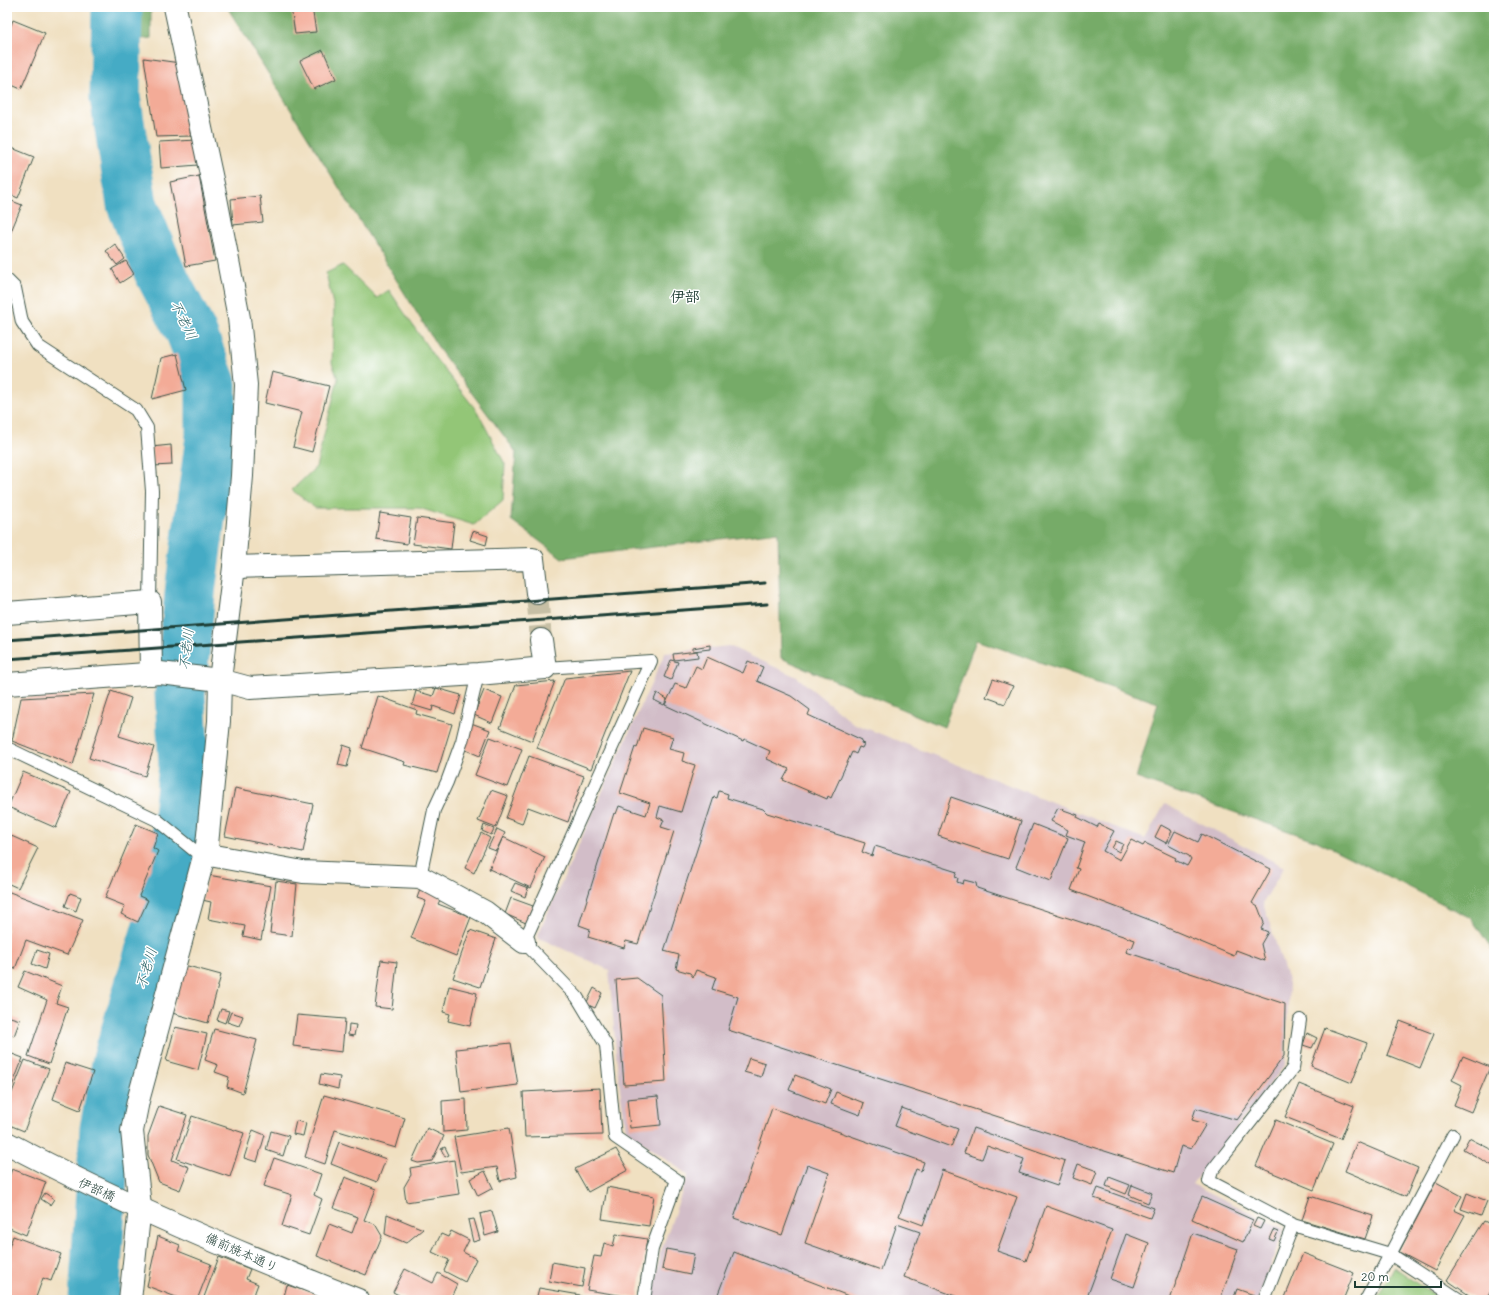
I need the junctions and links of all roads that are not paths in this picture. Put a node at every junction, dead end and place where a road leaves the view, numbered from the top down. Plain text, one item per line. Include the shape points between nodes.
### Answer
1 (175, 7) edge
2 (7, 280) edge
3 (234, 567) junction
4 (537, 593) tunnel mouth
5 (150, 602) junction
6 (7, 613) edge
7 (542, 640) tunnel mouth
8 (544, 668) junction
9 (156, 674) junction
10 (478, 674) junction
11 (212, 680) junction
12 (7, 684) edge
13 (7, 748) edge
14 (199, 853) junction
15 (420, 877) junction
16 (524, 942) junction
17 (1300, 1020) dead end
18 (1453, 1135) dead end
19 (7, 1143) edge
20 (133, 1205) junction
21 (1293, 1225) junction
22 (1390, 1254) junction
23 (130, 1300) edge
24 (358, 1300) edge
25 (644, 1300) edge
26 (1264, 1300) edge
27 (1366, 1300) edge
28 (1460, 1300) edge

1 - 3 street via 239,318 246,385
2 - 5 lane via 16,288 22,322 38,346 136,410 147,428 152,490
3 - 4 street via 534,558
3 - 11 street
5 - 6 street
5 - 9 street
7 - 8 street
8 - 10 street
8 - 16 lane via 651,661
9 - 11 street
9 - 12 street
10 - 11 street via 250,688
10 - 15 lane via 462,741 434,810
11 - 14 street via 219,721 206,845
13 - 14 lane via 157,820
14 - 15 street via 303,872
14 - 20 street via 132,1131
15 - 16 street via 485,912
16 - 25 lane via 577,997 606,1045 615,1137 677,1180 652,1249
17 - 21 lane via 1293,1068 1212,1171 1209,1181
18 - 22 lane
19 - 20 street, 伊部橋
20 - 23 street
20 - 24 street, 備前焼本通り
21 - 22 lane
21 - 26 lane
22 - 27 lane
22 - 28 lane

